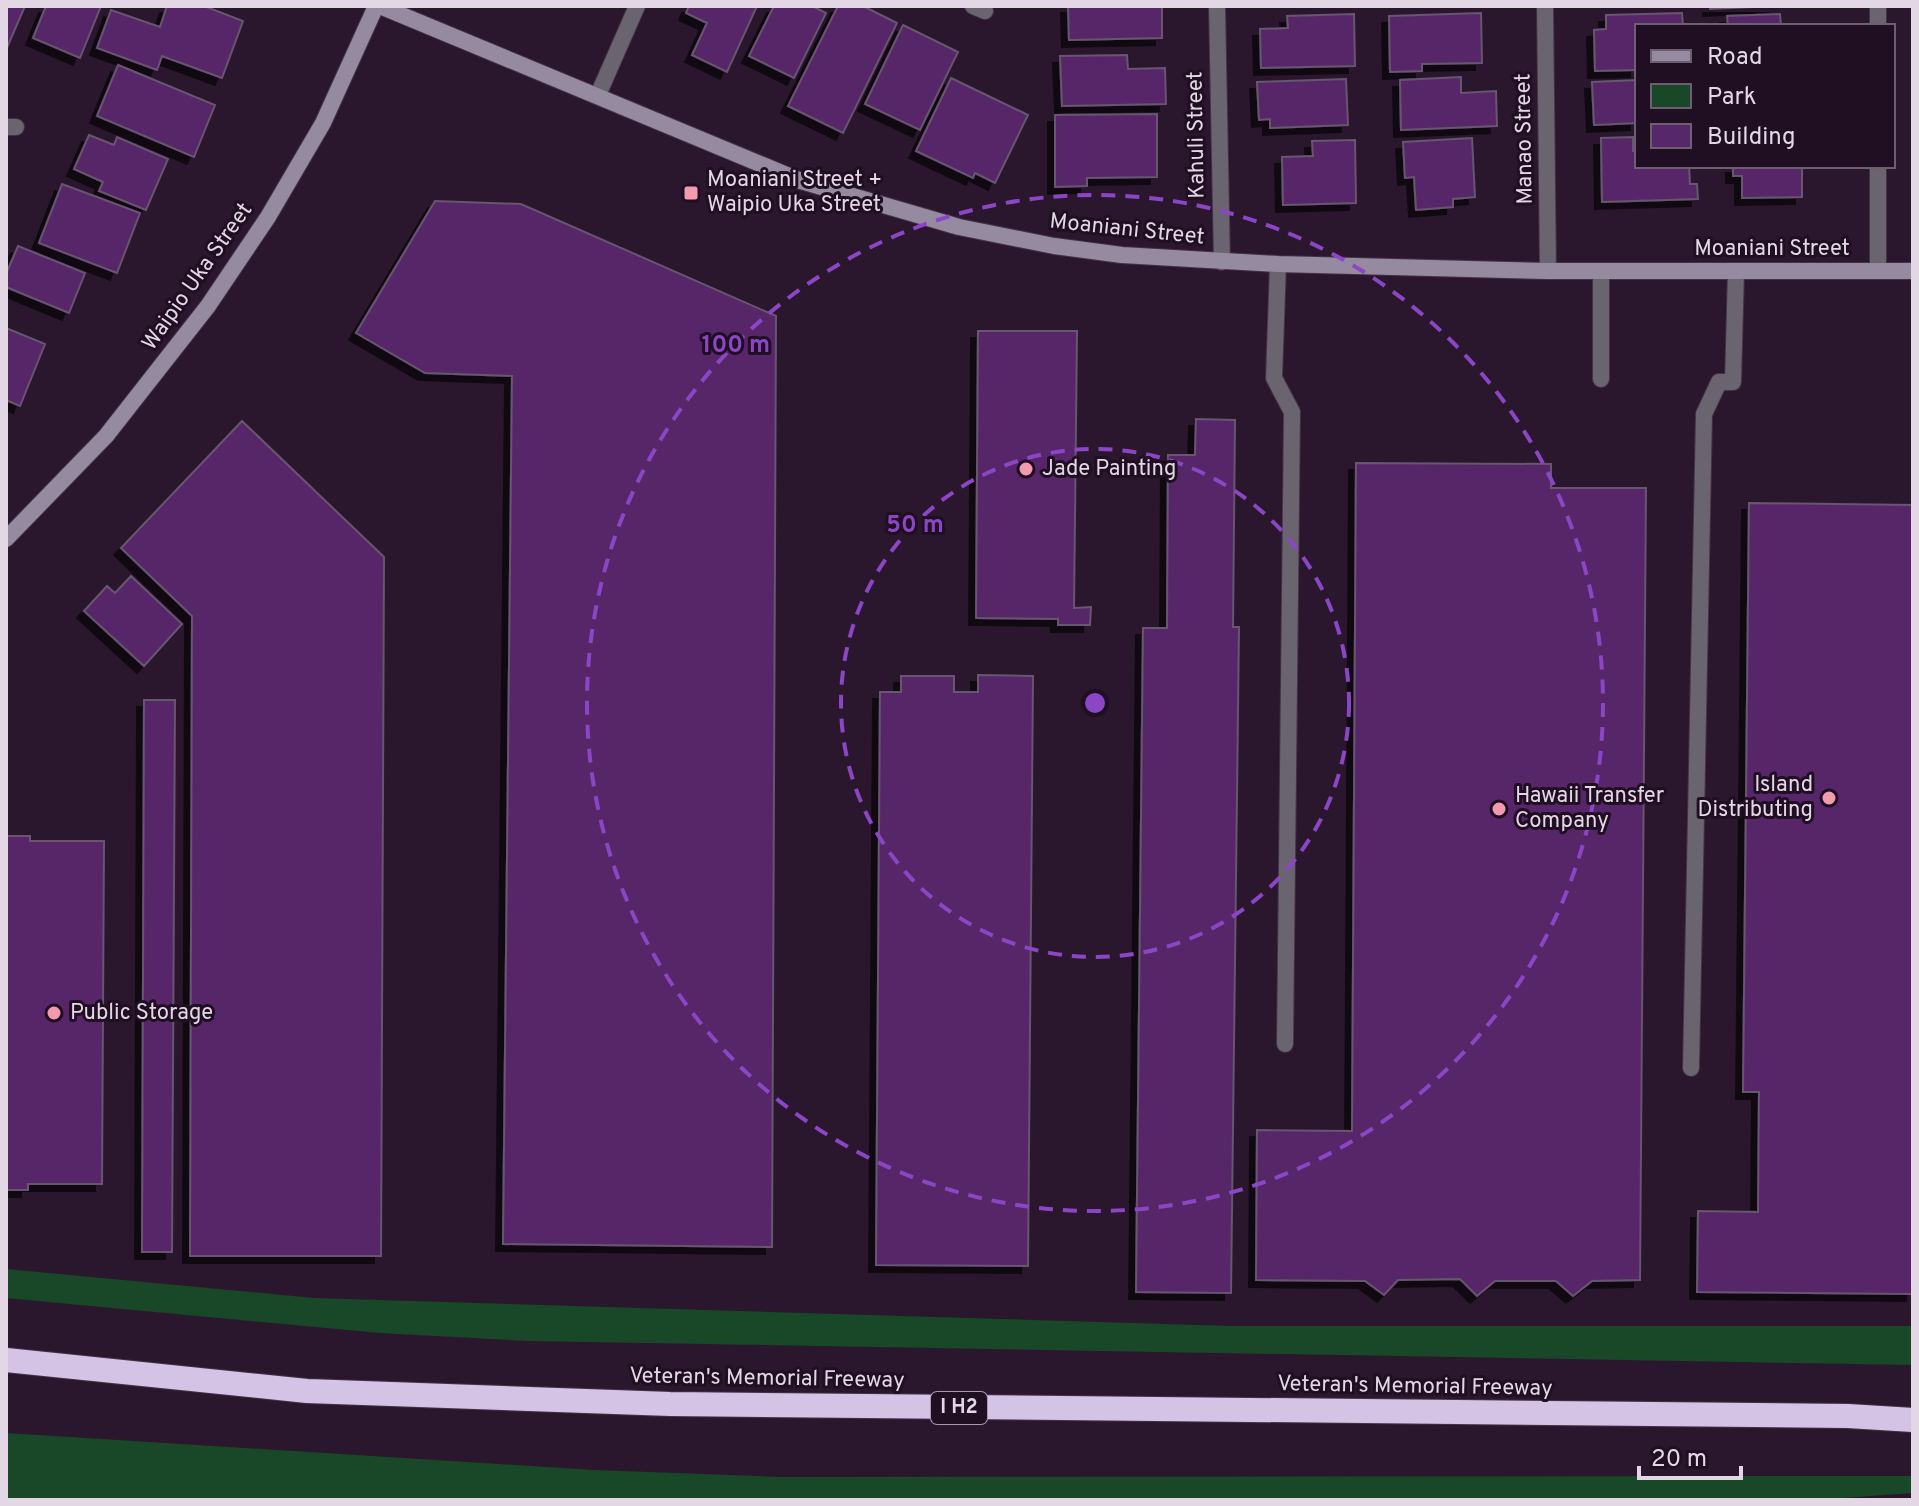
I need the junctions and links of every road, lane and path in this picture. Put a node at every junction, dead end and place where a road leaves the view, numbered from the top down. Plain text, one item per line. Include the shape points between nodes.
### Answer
1 (378, 6) edge
2 (637, 6) edge
3 (1217, 6) edge
4 (1545, 6) edge
5 (598, 95) junction
6 (1878, 168) edge
7 (1222, 262) junction
8 (1278, 264) junction
9 (1548, 271) junction
10 (1601, 271) junction
11 (1736, 271) junction
12 (1878, 271) junction
13 (1913, 271) edge
14 (1601, 379) dead end
15 (6, 539) edge
16 (1285, 1044) dead end
17 (1691, 1068) dead end
18 (6, 1360) edge
19 (1913, 1413) edge
20 (1848, 1416) junction
21 (1913, 1420) edge

1 - 5 street, Moaniani Street
1 - 15 street, Waipio Uka Street via 323,123 208,306 106,436
2 - 5 street
3 - 7 street, Kahuli Street
4 - 9 street, Manao Street
5 - 7 street, Moaniani Street via 801,181 959,227 1054,246
6 - 12 street
7 - 8 street, Moaniani Street
8 - 9 street, Moaniani Street
8 - 16 street via 1274,378 1292,412
9 - 10 street, Moaniani Street
10 - 11 street, Moaniani Street
10 - 14 street
11 - 12 street, Moaniani Street
11 - 17 street via 1733,382 1719,382 1704,414
12 - 13 street, Moaniani Street
18 - 20 highway, Veteran's Memorial Freeway / I H2 via 307,1391 654,1404
19 - 20 highway
20 - 21 highway, Veteran's Memorial Freeway / I H2

